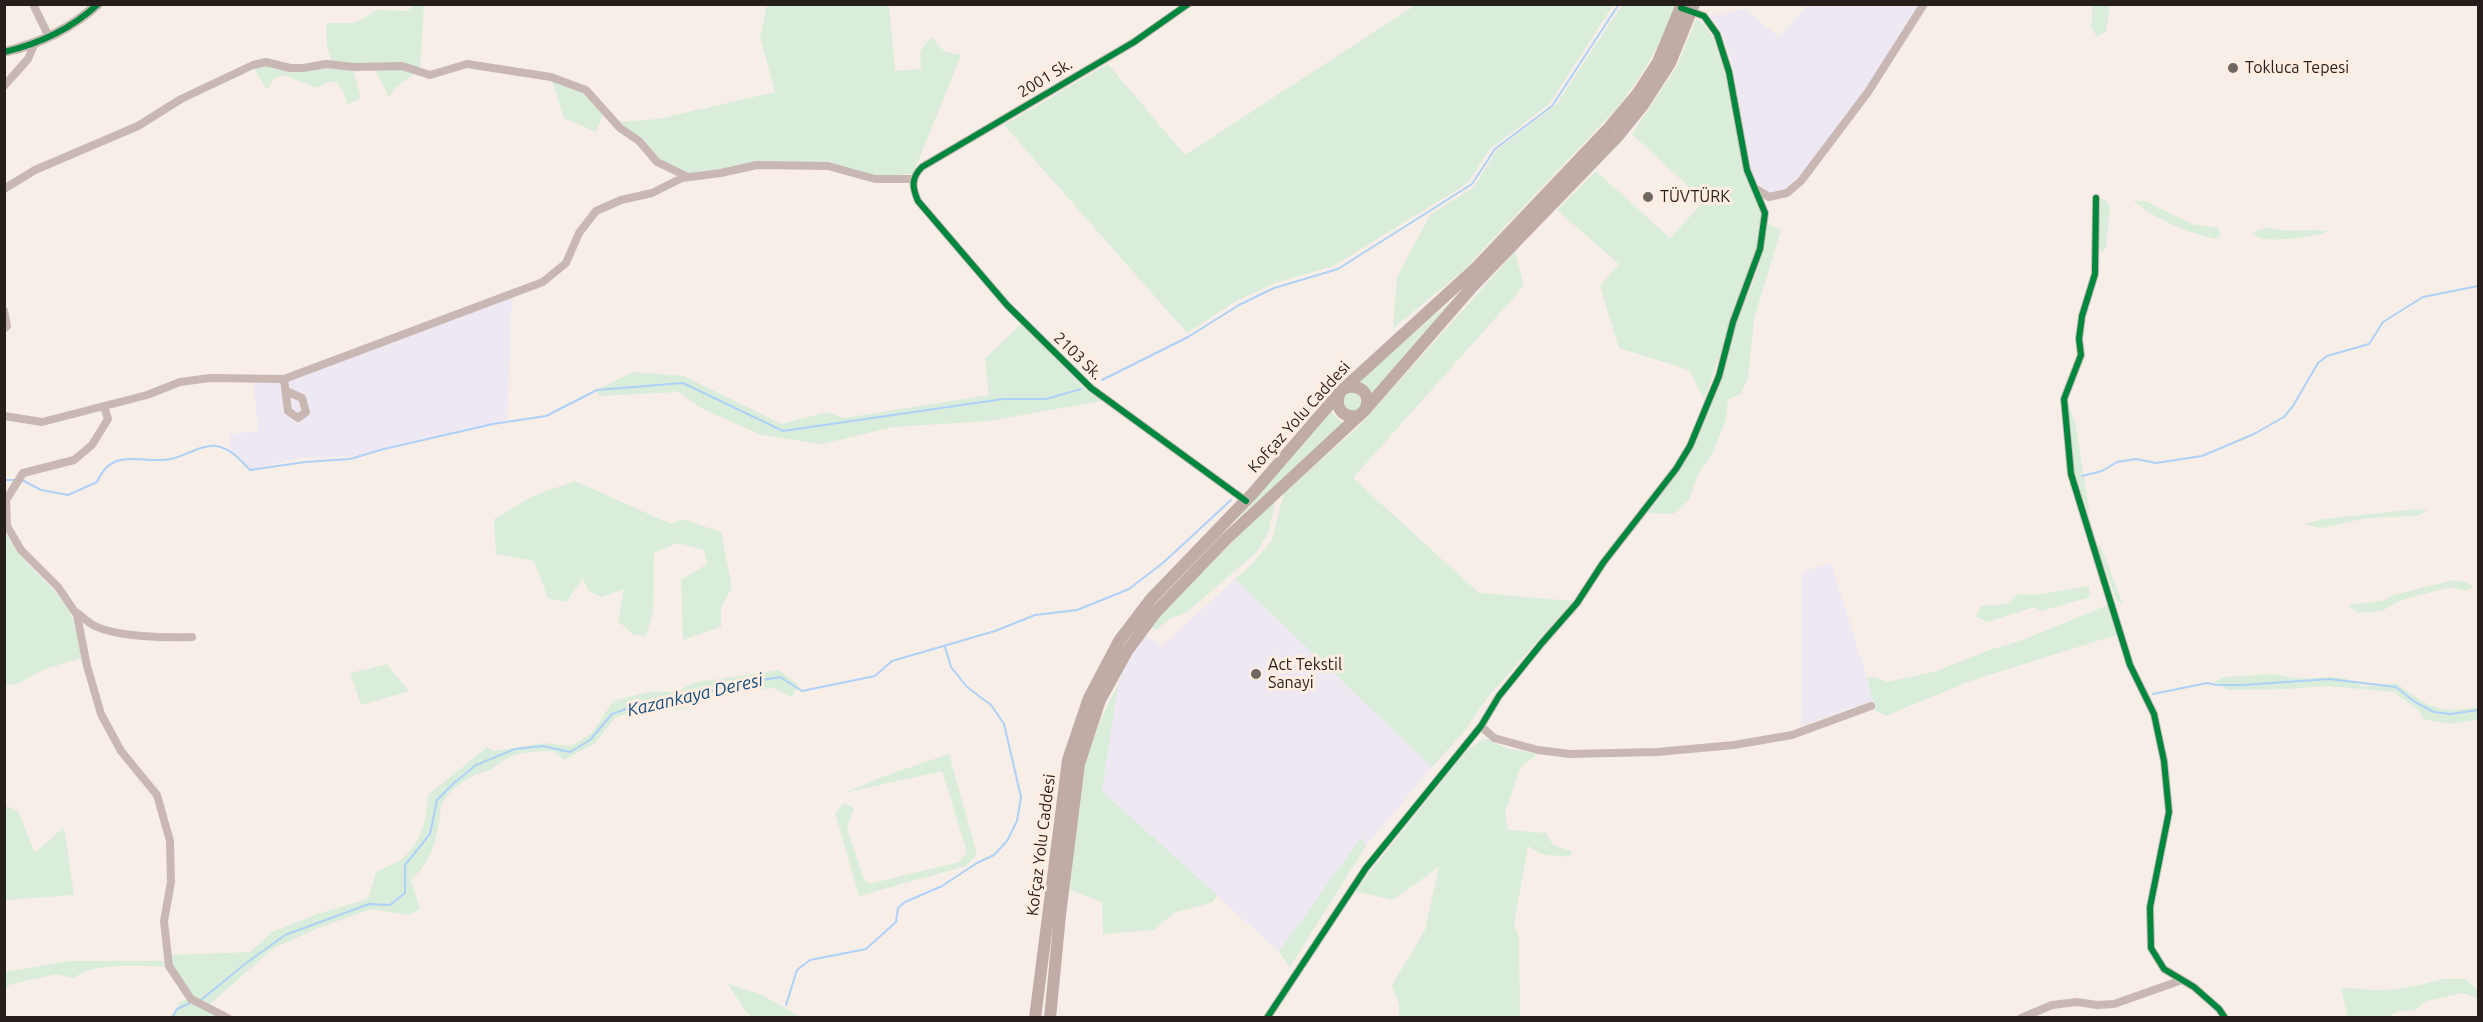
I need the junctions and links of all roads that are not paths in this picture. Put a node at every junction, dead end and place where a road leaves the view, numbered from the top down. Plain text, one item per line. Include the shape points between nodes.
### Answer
1 (33, 4) edge
2 (98, 4) edge
3 (1188, 4) edge
4 (1924, 4) edge
5 (1688, 7) edge
6 (49, 37) junction
7 (34, 45) junction
8 (4, 52) edge
9 (4, 86) edge
10 (914, 176) junction
11 (688, 177) junction
12 (4, 189) edge
13 (1756, 189) junction
14 (2096, 198) dead end
15 (4, 311) edge
16 (4, 329) edge
17 (284, 379) junction
18 (286, 391) dead end
19 (1342, 392) junction
20 (104, 407) junction
21 (1361, 413) junction
22 (4, 416) edge
23 (1246, 501) junction
24 (73, 610) junction
25 (192, 637) dead end
26 (1871, 706) dead end
27 (1481, 726) junction
28 (2182, 980) junction
29 (228, 1017) edge
30 (1035, 1017) edge
31 (1050, 1017) edge
32 (1267, 1017) edge
33 (2021, 1017) edge
34 (2225, 1017) edge

1 - 6 street
2 - 6 street
3 - 10 street, 2001 Sk. via 1134,42 922,167
4 - 13 street via 1868,92 1801,181 1787,193 1769,197
5 - 13 street via 1704,15 1717,34 1729,72 1748,170
5 - 19 main road, Kofçaz Yolu Caddesi via 1638,93 1608,129 1476,268
5 - 21 main road, Kofçaz Yolu Caddesi via 1670,63 1631,121 1472,287
6 - 7 street
7 - 8 street
7 - 9 street via 28,59
10 - 11 street via 875,179 828,166 757,165
10 - 23 street, 2103 Sk. via 918,201 1007,305 1091,388
11 - 12 street via 657,162 586,90 551,77 467,64 430,75 402,66 326,64 297,68 266,62 181,99 138,126 35,170
11 - 17 street via 596,211 579,233 566,263 543,282
13 - 27 street via 1765,213 1760,249 1733,322 1719,376 1690,446 1577,603 1499,696
14 - 28 street via 2095,274 2082,316 2081,355 2064,399 2071,474 2130,665 2154,714 2169,812 2150,907 2151,948 2164,969
15 - 16 street
17 - 18 street
17 - 20 street via 210,378 180,382
19 - 21 main road via 1337,405 1342,413
19 - 21 main road via 1355,386 1363,391 1368,400
19 - 23 main road, Kofçaz Yolu Caddesi
20 - 22 street via 42,422
20 - 24 street via 108,419 92,445 74,460 23,473 6,500 7,526 21,550 58,587
21 - 31 main road, Kofçaz Yolu Caddesi via 1172,594 1140,631 1109,682 1094,717 1076,780
23 - 30 main road, Kofçaz Yolu Caddesi via 1136,617 1107,661 1084,712 1064,782
24 - 25 street via 95,626 124,633
24 - 29 street via 102,714 121,751 157,795 170,841 171,882 164,921 169,966 191,999
26 - 27 street via 1792,735 1657,752 1570,754 1538,750 1494,738
27 - 32 street via 1366,868
28 - 33 street via 2114,1004 2052,1005
28 - 34 street

